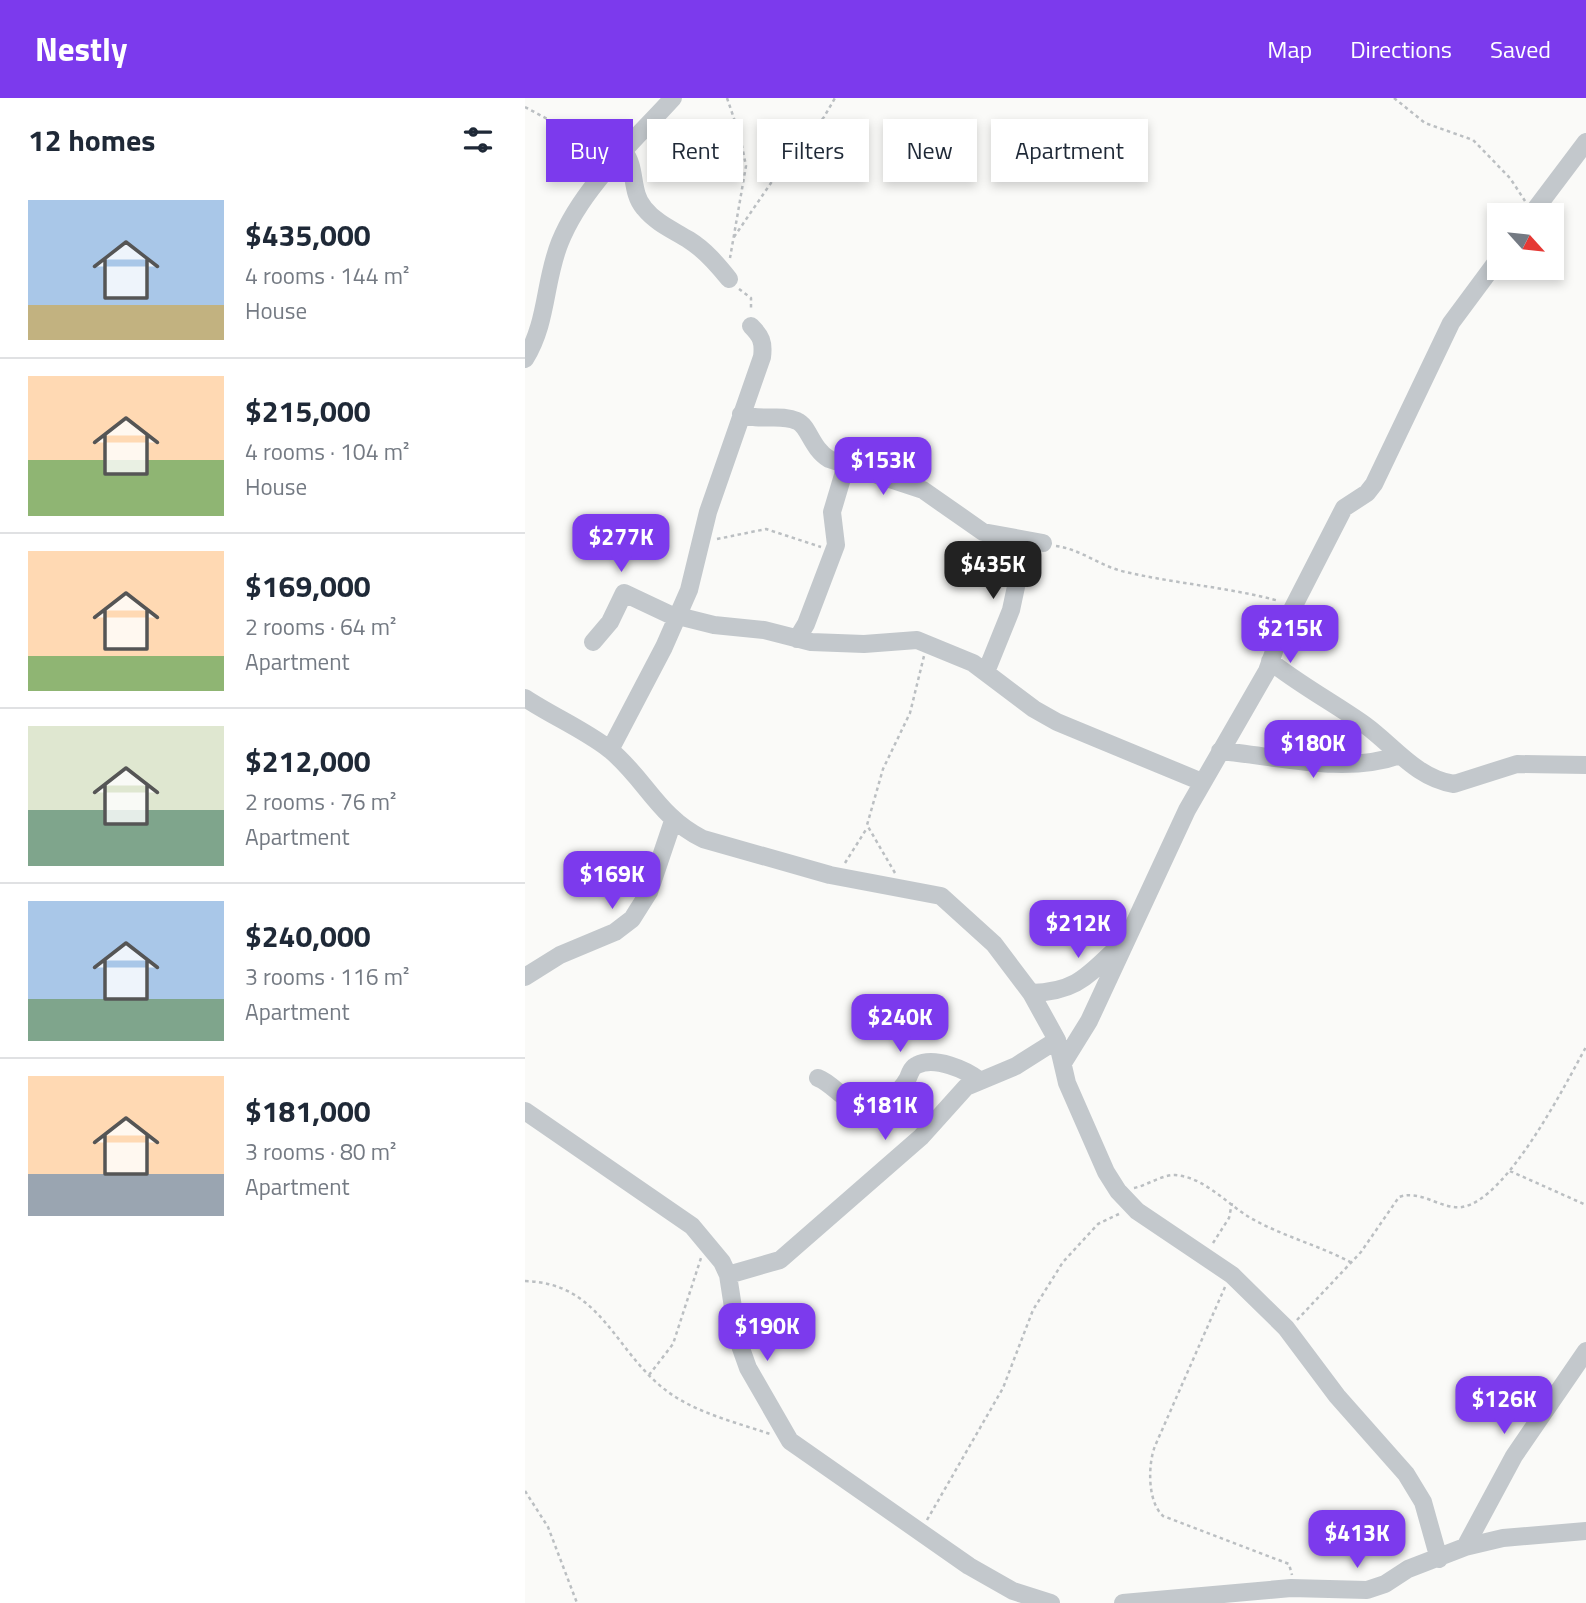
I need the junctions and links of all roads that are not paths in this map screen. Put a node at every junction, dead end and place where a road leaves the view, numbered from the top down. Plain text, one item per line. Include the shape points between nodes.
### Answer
1 (673, 98) edge
2 (1586, 142) edge
3 (633, 143) edge
4 (633, 176) edge
5 (600, 182) edge
6 (1540, 203) edge
7 (1487, 275) edge
8 (729, 279) road end
9 (751, 326) road end
10 (525, 359) edge
11 (741, 414) junction
12 (846, 465) junction
13 (678, 617) junction
14 (797, 639) junction
15 (593, 642) dead end
16 (1271, 661) junction
17 (986, 672) junction
18 (525, 698) edge
19 (610, 750) junction
20 (1220, 751) junction
21 (1400, 755) junction
22 (1586, 765) edge
23 (1202, 782) junction
24 (673, 821) junction
25 (1126, 938) junction
26 (525, 976) edge
27 (1031, 993) junction
28 (1057, 1041) junction
29 (1063, 1063) junction
30 (818, 1078) dead end
31 (979, 1080) junction
32 (525, 1111) edge
33 (728, 1275) junction
34 (1586, 1351) edge
35 (1586, 1531) edge
36 (1432, 1532) junction
37 (1465, 1548) junction
38 (1439, 1559) junction
39 (1408, 1569) junction
40 (1385, 1584) junction
41 (1344, 1596) edge
42 (1051, 1603) edge
43 (1123, 1603) edge
44 (1373, 1603) edge

1 - 3 street
2 - 6 street
4 - 8 street via 643,208 701,250
5 - 10 street via 561,240 541,330
7 - 16 street via 1451,323 1374,484 1344,508
9 - 11 street via 764,345
11 - 12 street via 796,420 816,450
11 - 13 street
12 - 14 street via 832,512 833,553
12 - 17 street via 923,490 983,532 1035,541
13 - 14 street
13 - 15 street via 624,593 610,622
13 - 19 street
14 - 17 street via 846,645 917,640
16 - 20 street
16 - 21 street via 1365,725
17 - 23 street via 1057,722
18 - 19 street
19 - 24 street
20 - 21 street via 1342,762
20 - 23 street
21 - 22 street via 1415,768 1454,784 1517,764
23 - 25 street
24 - 26 street via 649,892 632,919
24 - 27 street via 703,839 830,875 945,898 994,944
25 - 27 street via 1084,980 1062,990
25 - 29 street via 1089,1021
27 - 28 street
28 - 29 street
28 - 31 street via 1016,1066
29 - 36 street via 1118,1191 1137,1212 1232,1275 1286,1328 1336,1396 1406,1474 1423,1502
30 - 31 street via 859,1104 893,1097 912,1069 921,1064 960,1068
31 - 33 street via 780,1260
32 - 33 street via 692,1226
33 - 42 street via 738,1340 748,1368 790,1441 938,1546 1013,1591
34 - 37 street via 1514,1456
35 - 37 street via 1503,1538
36 - 38 street
36 - 39 street
37 - 38 street
38 - 39 street
39 - 40 street
40 - 41 street
40 - 44 street
41 - 43 street via 1291,1588

